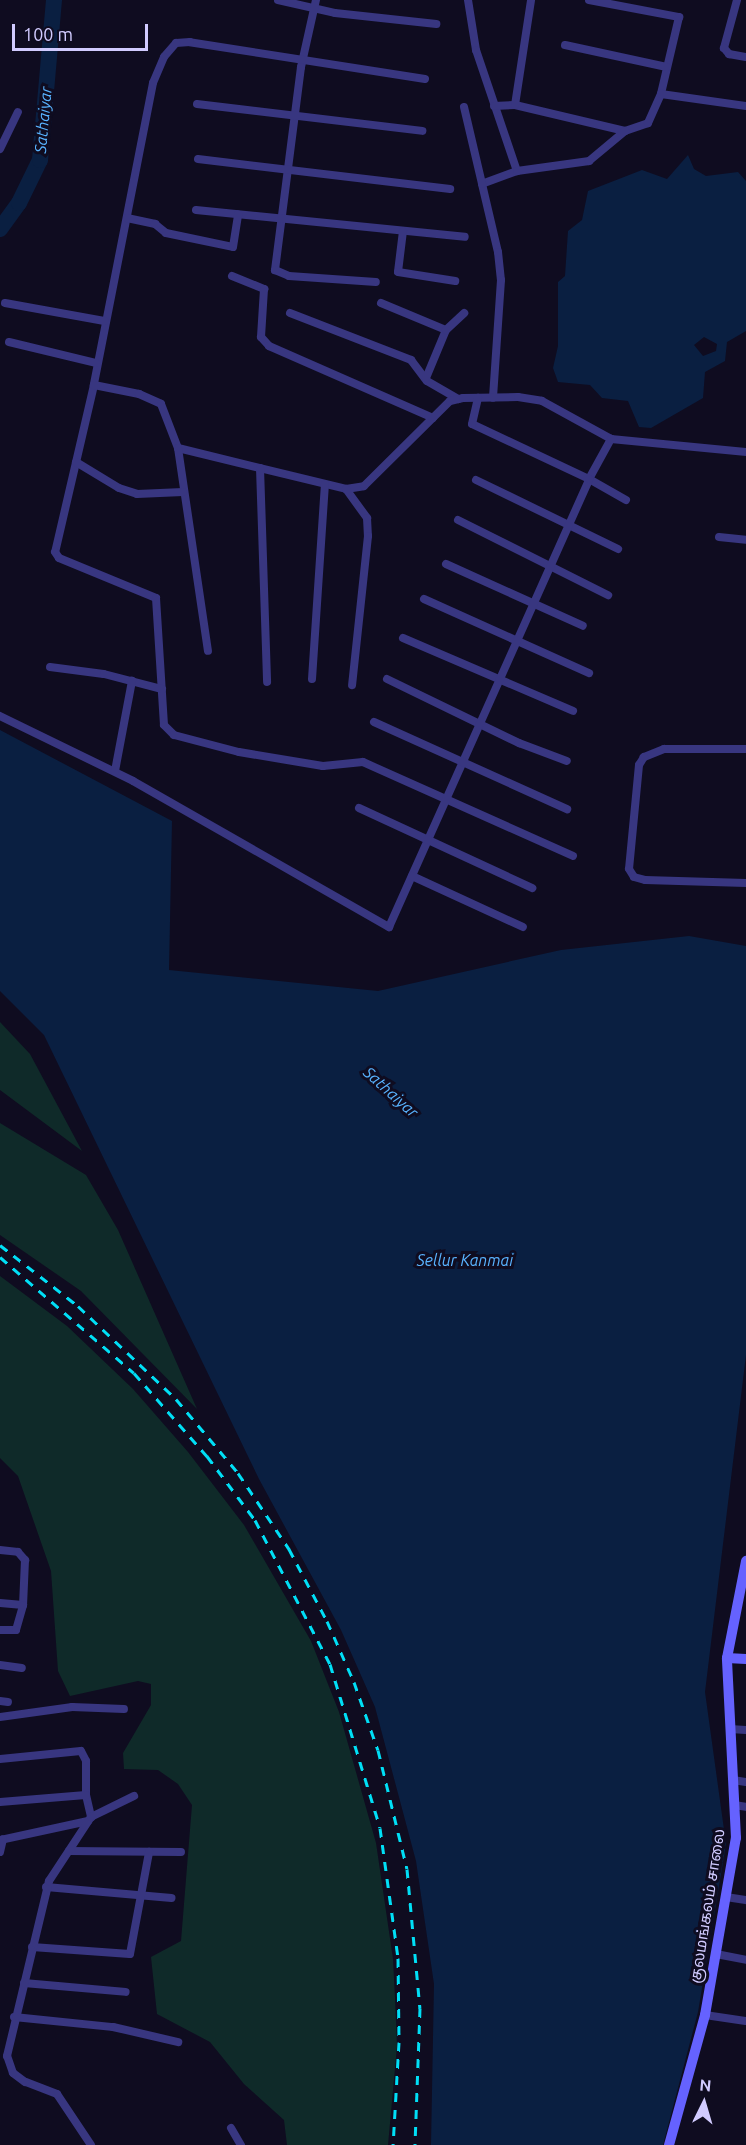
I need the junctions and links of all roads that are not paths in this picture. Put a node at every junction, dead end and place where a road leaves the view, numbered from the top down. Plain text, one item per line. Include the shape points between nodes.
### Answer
1 (278, 0) edge
2 (468, 0) edge
3 (531, 0) edge
4 (589, 0) edge
5 (737, 0) edge
6 (315, 4) edge
7 (436, 24) dead end
8 (565, 45) dead end
9 (746, 57) edge
10 (302, 61) junction
11 (667, 67) junction
12 (424, 79) dead end
13 (661, 94) junction
14 (197, 104) dead end
15 (515, 105) junction
16 (494, 106) junction
17 (746, 106) edge
18 (464, 107) dead end
19 (18, 112) dead end
20 (295, 115) junction
21 (422, 131) dead end
22 (625, 131) junction
23 (0, 146) edge
24 (198, 159) dead end
25 (288, 170) junction
26 (517, 171) junction
27 (482, 184) junction
28 (450, 189) dead end
29 (196, 210) dead end
30 (238, 214) junction
31 (282, 218) junction
32 (126, 219) junction
33 (403, 231) junction
34 (465, 237) dead end
35 (232, 276) dead end
36 (455, 281) dead end
37 (376, 282) dead end
38 (5, 303) dead end
39 (381, 303) dead end
40 (290, 313) dead end
41 (464, 313) dead end
42 (104, 321) junction
43 (446, 330) junction
44 (9, 342) dead end
45 (96, 363) junction
46 (426, 378) junction
47 (94, 385) junction
48 (478, 398) junction
49 (493, 398) junction
50 (458, 399) junction
51 (433, 418) junction
52 (611, 439) junction
53 (178, 448) junction
54 (746, 452) edge
55 (76, 462) junction
56 (260, 468) junction
57 (589, 479) junction
58 (476, 480) dead end
59 (325, 484) junction
60 (346, 489) junction
61 (183, 492) junction
62 (626, 500) dead end
63 (458, 520) dead end
64 (569, 524) junction
65 (719, 537) dead end
66 (746, 540) edge
67 (618, 549) dead end
68 (446, 564) dead end
69 (551, 565) junction
70 (608, 595) dead end
71 (424, 599) dead end
72 (534, 605) junction
73 (583, 626) dead end
74 (403, 638) dead end
75 (518, 642) junction
76 (208, 651) dead end
77 (50, 668) dead end
78 (589, 673) dead end
79 (312, 679) dead end
80 (387, 679) dead end
81 (132, 681) junction
82 (501, 681) junction
83 (267, 682) dead end
84 (352, 685) dead end
85 (162, 689) junction
86 (573, 711) dead end
87 (0, 716) edge
88 (374, 722) dead end
89 (482, 724) junction
90 (746, 749) edge
91 (567, 761) dead end
92 (464, 764) junction
93 (115, 771) junction
94 (449, 798) junction
95 (359, 808) dead end
96 (567, 809) dead end
97 (428, 841) junction
98 (573, 856) dead end
99 (412, 876) junction
100 (746, 883) edge
101 (532, 888) dead end
102 (523, 927) dead end
103 (0, 1550) edge
104 (746, 1561) edge
105 (0, 1603) edge
106 (23, 1605) junction
107 (0, 1630) edge
108 (727, 1658) junction
109 (746, 1659) edge
110 (0, 1665) edge
111 (22, 1668) dead end
112 (124, 1709) dead end
113 (0, 1717) edge
114 (730, 1729) junction
115 (746, 1730) edge
116 (0, 1759) edge
117 (733, 1780) junction
118 (746, 1782) edge
119 (86, 1795) junction
120 (134, 1796) dead end
121 (0, 1802) edge
122 (734, 1805) junction
123 (746, 1807) edge
124 (90, 1819) junction
125 (2, 1840) edge
126 (69, 1851) junction
127 (0, 1852) edge
128 (149, 1852) junction
129 (181, 1852) dead end
130 (46, 1887) junction
131 (144, 1896) junction
132 (726, 1897) junction
133 (172, 1898) dead end
134 (746, 1900) edge
135 (32, 1947) junction
136 (716, 1954) junction
137 (746, 1960) edge
138 (24, 1983) junction
139 (126, 1992) dead end
140 (705, 2014) junction
141 (14, 2017) junction
142 (746, 2021) edge
143 (178, 2042) dead end
144 (3, 2055) edge
145 (231, 2128) dead end
146 (91, 2145) edge
147 (241, 2145) edge
148 (669, 2145) edge

1 - 6 street
2 - 16 street via 477,50
3 - 15 street
4 - 11 street via 679,17
5 - 9 street via 724,48 729,54
6 - 7 street
6 - 10 street
8 - 11 street
10 - 12 street
10 - 20 street
10 - 32 street via 190,42 177,44 164,57 153,83
11 - 13 street
13 - 17 street
13 - 22 street via 648,123
14 - 20 street
15 - 16 street
15 - 22 street
16 - 26 street
18 - 27 street
19 - 23 street
20 - 21 street
20 - 25 street
22 - 26 street via 589,161
24 - 25 street
25 - 28 street
25 - 31 street
26 - 27 street
27 - 49 street via 501,280
29 - 30 street
30 - 31 street
30 - 32 street via 233,247 166,233 155,225
31 - 33 street
31 - 37 street via 274,263 279,274
32 - 42 street
33 - 34 street
33 - 36 street via 398,273
35 - 51 street via 264,289 261,337 269,346
38 - 42 street
39 - 43 street
40 - 46 street via 411,360
41 - 43 street
42 - 45 street
43 - 46 street
44 - 45 street
45 - 47 street
46 - 50 street
47 - 53 street via 139,394 161,404
47 - 55 street
48 - 49 street
48 - 50 street
48 - 57 street via 472,424
49 - 52 street via 542,401
50 - 51 street via 450,401
51 - 60 street via 364,486
52 - 54 street
52 - 57 street
53 - 56 street
53 - 61 street
55 - 61 street via 119,488 137,494
55 - 85 street via 56,555 156,598
56 - 59 street
56 - 83 street
57 - 62 street
57 - 64 street
58 - 64 street
59 - 60 street
59 - 79 street
60 - 84 street via 364,512 368,536
61 - 76 street
63 - 69 street
64 - 67 street
64 - 69 street
65 - 66 street
68 - 72 street
69 - 70 street
69 - 72 street
71 - 75 street
72 - 73 street
72 - 75 street
74 - 82 street
75 - 78 street
75 - 82 street
77 - 81 street
80 - 89 street
81 - 85 street
81 - 93 street
82 - 86 street
82 - 89 street
85 - 94 street via 164,725 174,735 309,764 334,767 357,760
87 - 93 street
88 - 92 street
89 - 91 street
89 - 92 street
90 - 100 street via 664,749 644,757 639,765 629,869 634,877 645,880
92 - 94 street
92 - 96 street
93 - 99 street via 389,927
94 - 97 street
94 - 98 street
95 - 97 street
97 - 99 street
97 - 101 street
99 - 102 street
103 - 106 street via 18,1552 25,1560
104 - 108 main road, குலமங்கலம் சாலை
105 - 106 street
106 - 107 street via 16,1630
108 - 109 main road
108 - 114 main road, குலமங்கலம் சாலை
110 - 111 street
112 - 113 street via 72,1707
114 - 115 street
114 - 117 main road, குலமங்கலம் சாலை
116 - 119 street via 81,1751 86,1761
117 - 118 street
117 - 122 main road, குலமங்கலம் சாலை
119 - 121 street
119 - 124 street
120 - 124 street
122 - 123 street
122 - 132 main road, குலமங்கலம் சாலை via 736,1838
124 - 125 street
124 - 126 street
125 - 127 street
126 - 128 street
126 - 130 street
128 - 129 street
128 - 131 street
130 - 131 street
130 - 135 street
131 - 133 street
131 - 135 street via 130,1954
132 - 134 street
132 - 136 main road, குலமங்கலம் சாலை
135 - 138 street
136 - 137 street
136 - 140 main road, குலமங்கலம் சாலை
138 - 139 street
138 - 141 street
140 - 142 street
140 - 148 main road, குலமங்கலம் சாலை
141 - 143 street via 113,2026
141 - 144 street
144 - 146 street via 19,2077 57,2094
145 - 147 street

